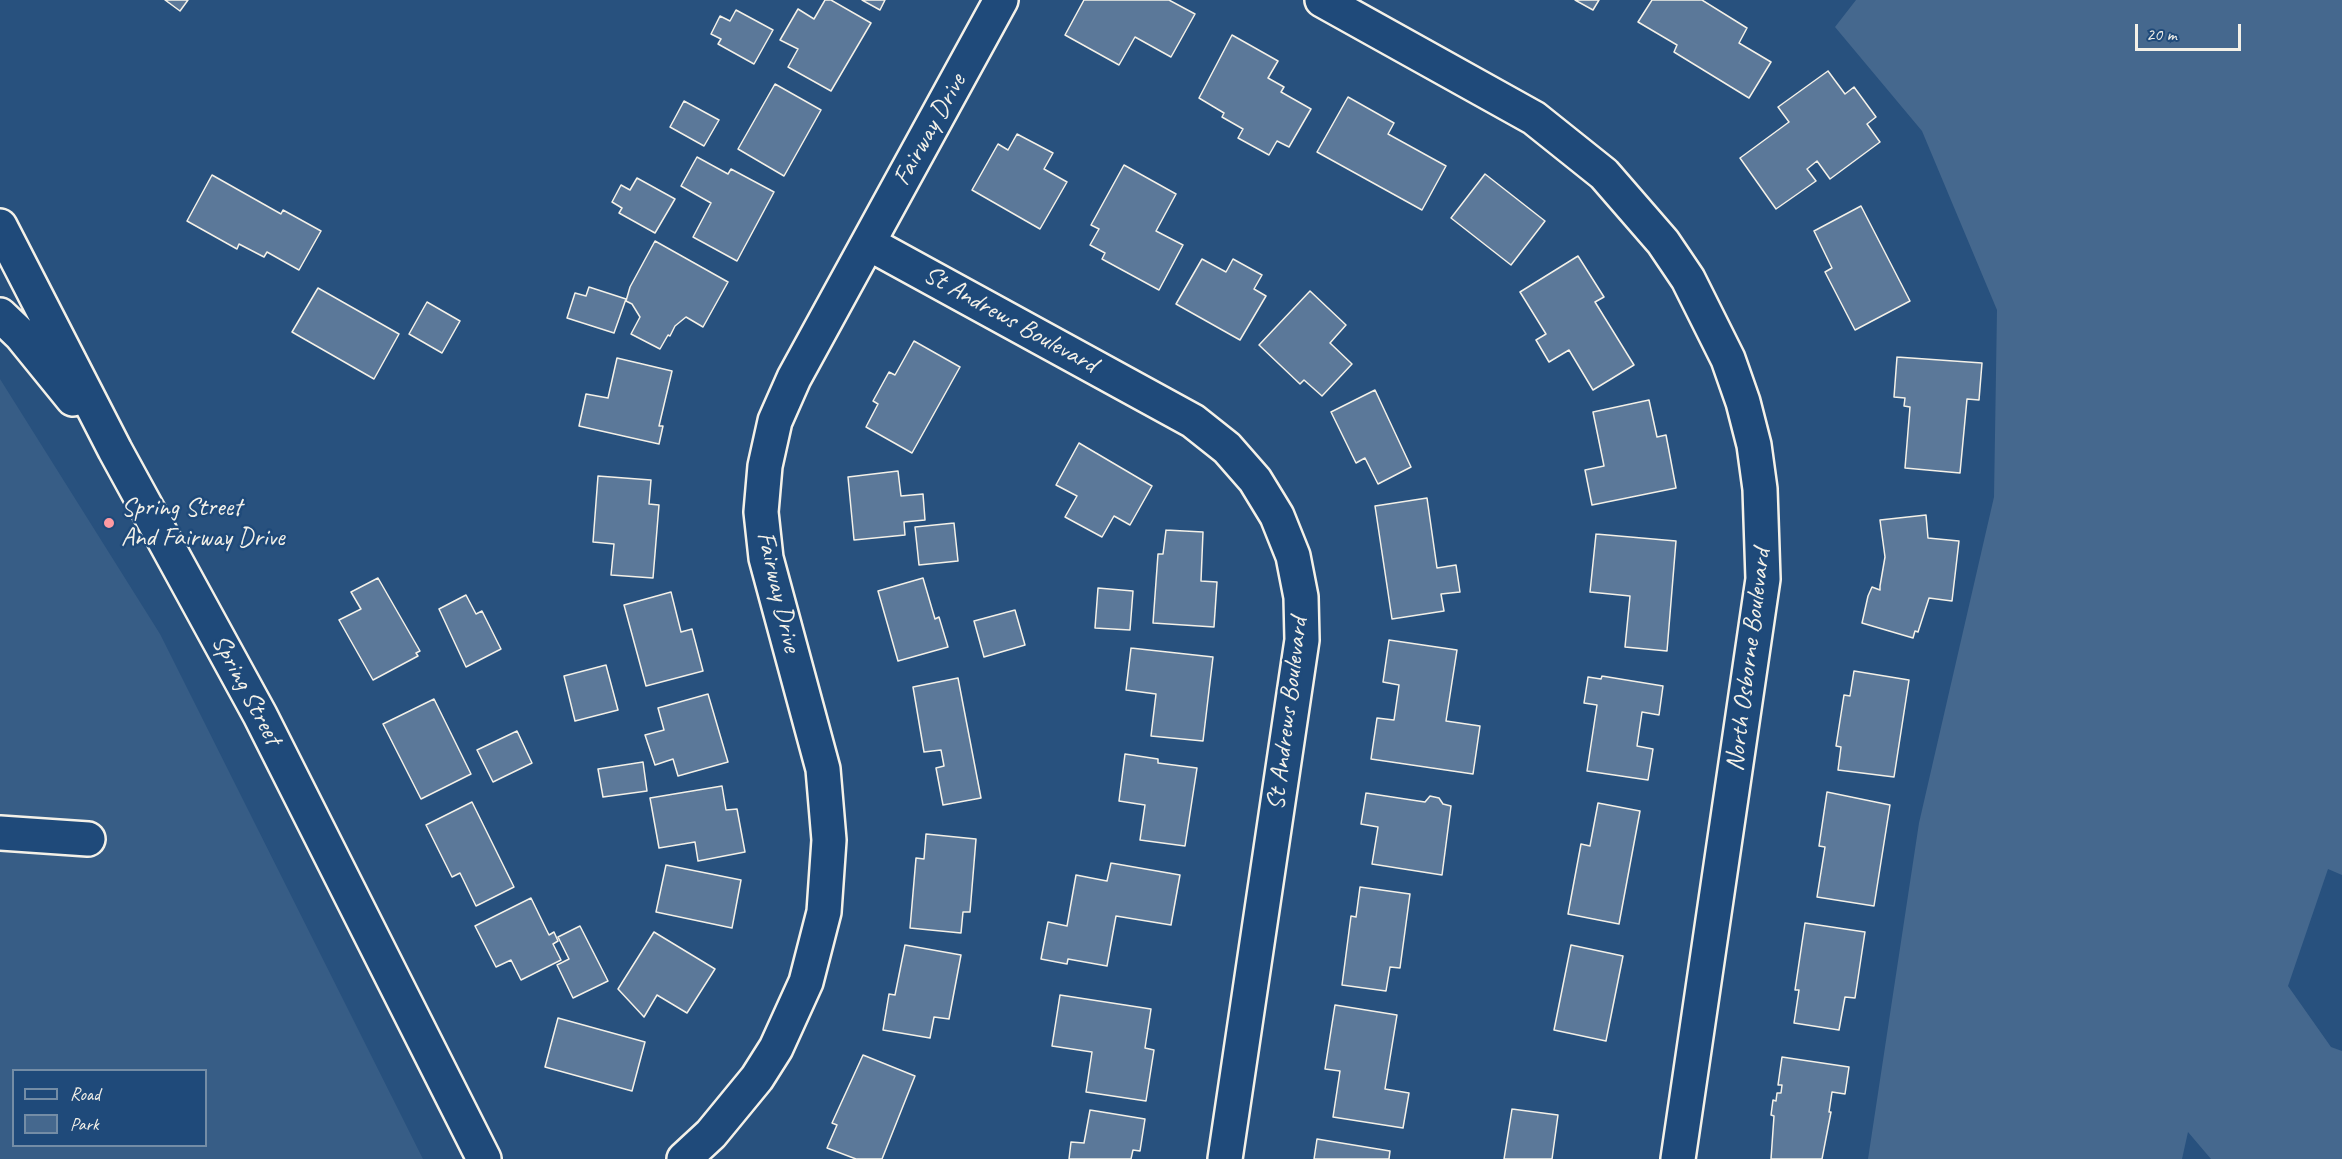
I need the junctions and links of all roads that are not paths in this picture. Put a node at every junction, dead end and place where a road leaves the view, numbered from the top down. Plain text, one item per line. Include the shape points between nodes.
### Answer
1 (1001, 0) edge
2 (1322, 0) edge
3 (0, 226) edge
4 (868, 243) junction
5 (0, 315) edge
6 (115, 450) junction
7 (0, 832) edge
8 (88, 839) dead end
9 (484, 1159) edge
10 (684, 1159) edge
11 (1225, 1159) edge
12 (1678, 1159) edge

1 - 4 street, Fairway Drive
2 - 12 street, North Osborne Boulevard via 1534,118 1604,174 1663,242 1688,279 1728,359 1743,402 1760,489 1763,579
3 - 6 street, Spring Street
4 - 10 street, Fairway Drive via 794,378 775,421 765,465 761,512 766,558 823,769 830,840 824,912 806,982 776,1048 711,1134
4 - 11 street, St Andrews Boulevard via 1193,422 1227,448 1255,480 1277,516 1293,556 1301,597 1302,640
5 - 6 street via 21,335
6 - 9 street, Spring Street via 266,725
7 - 8 street

